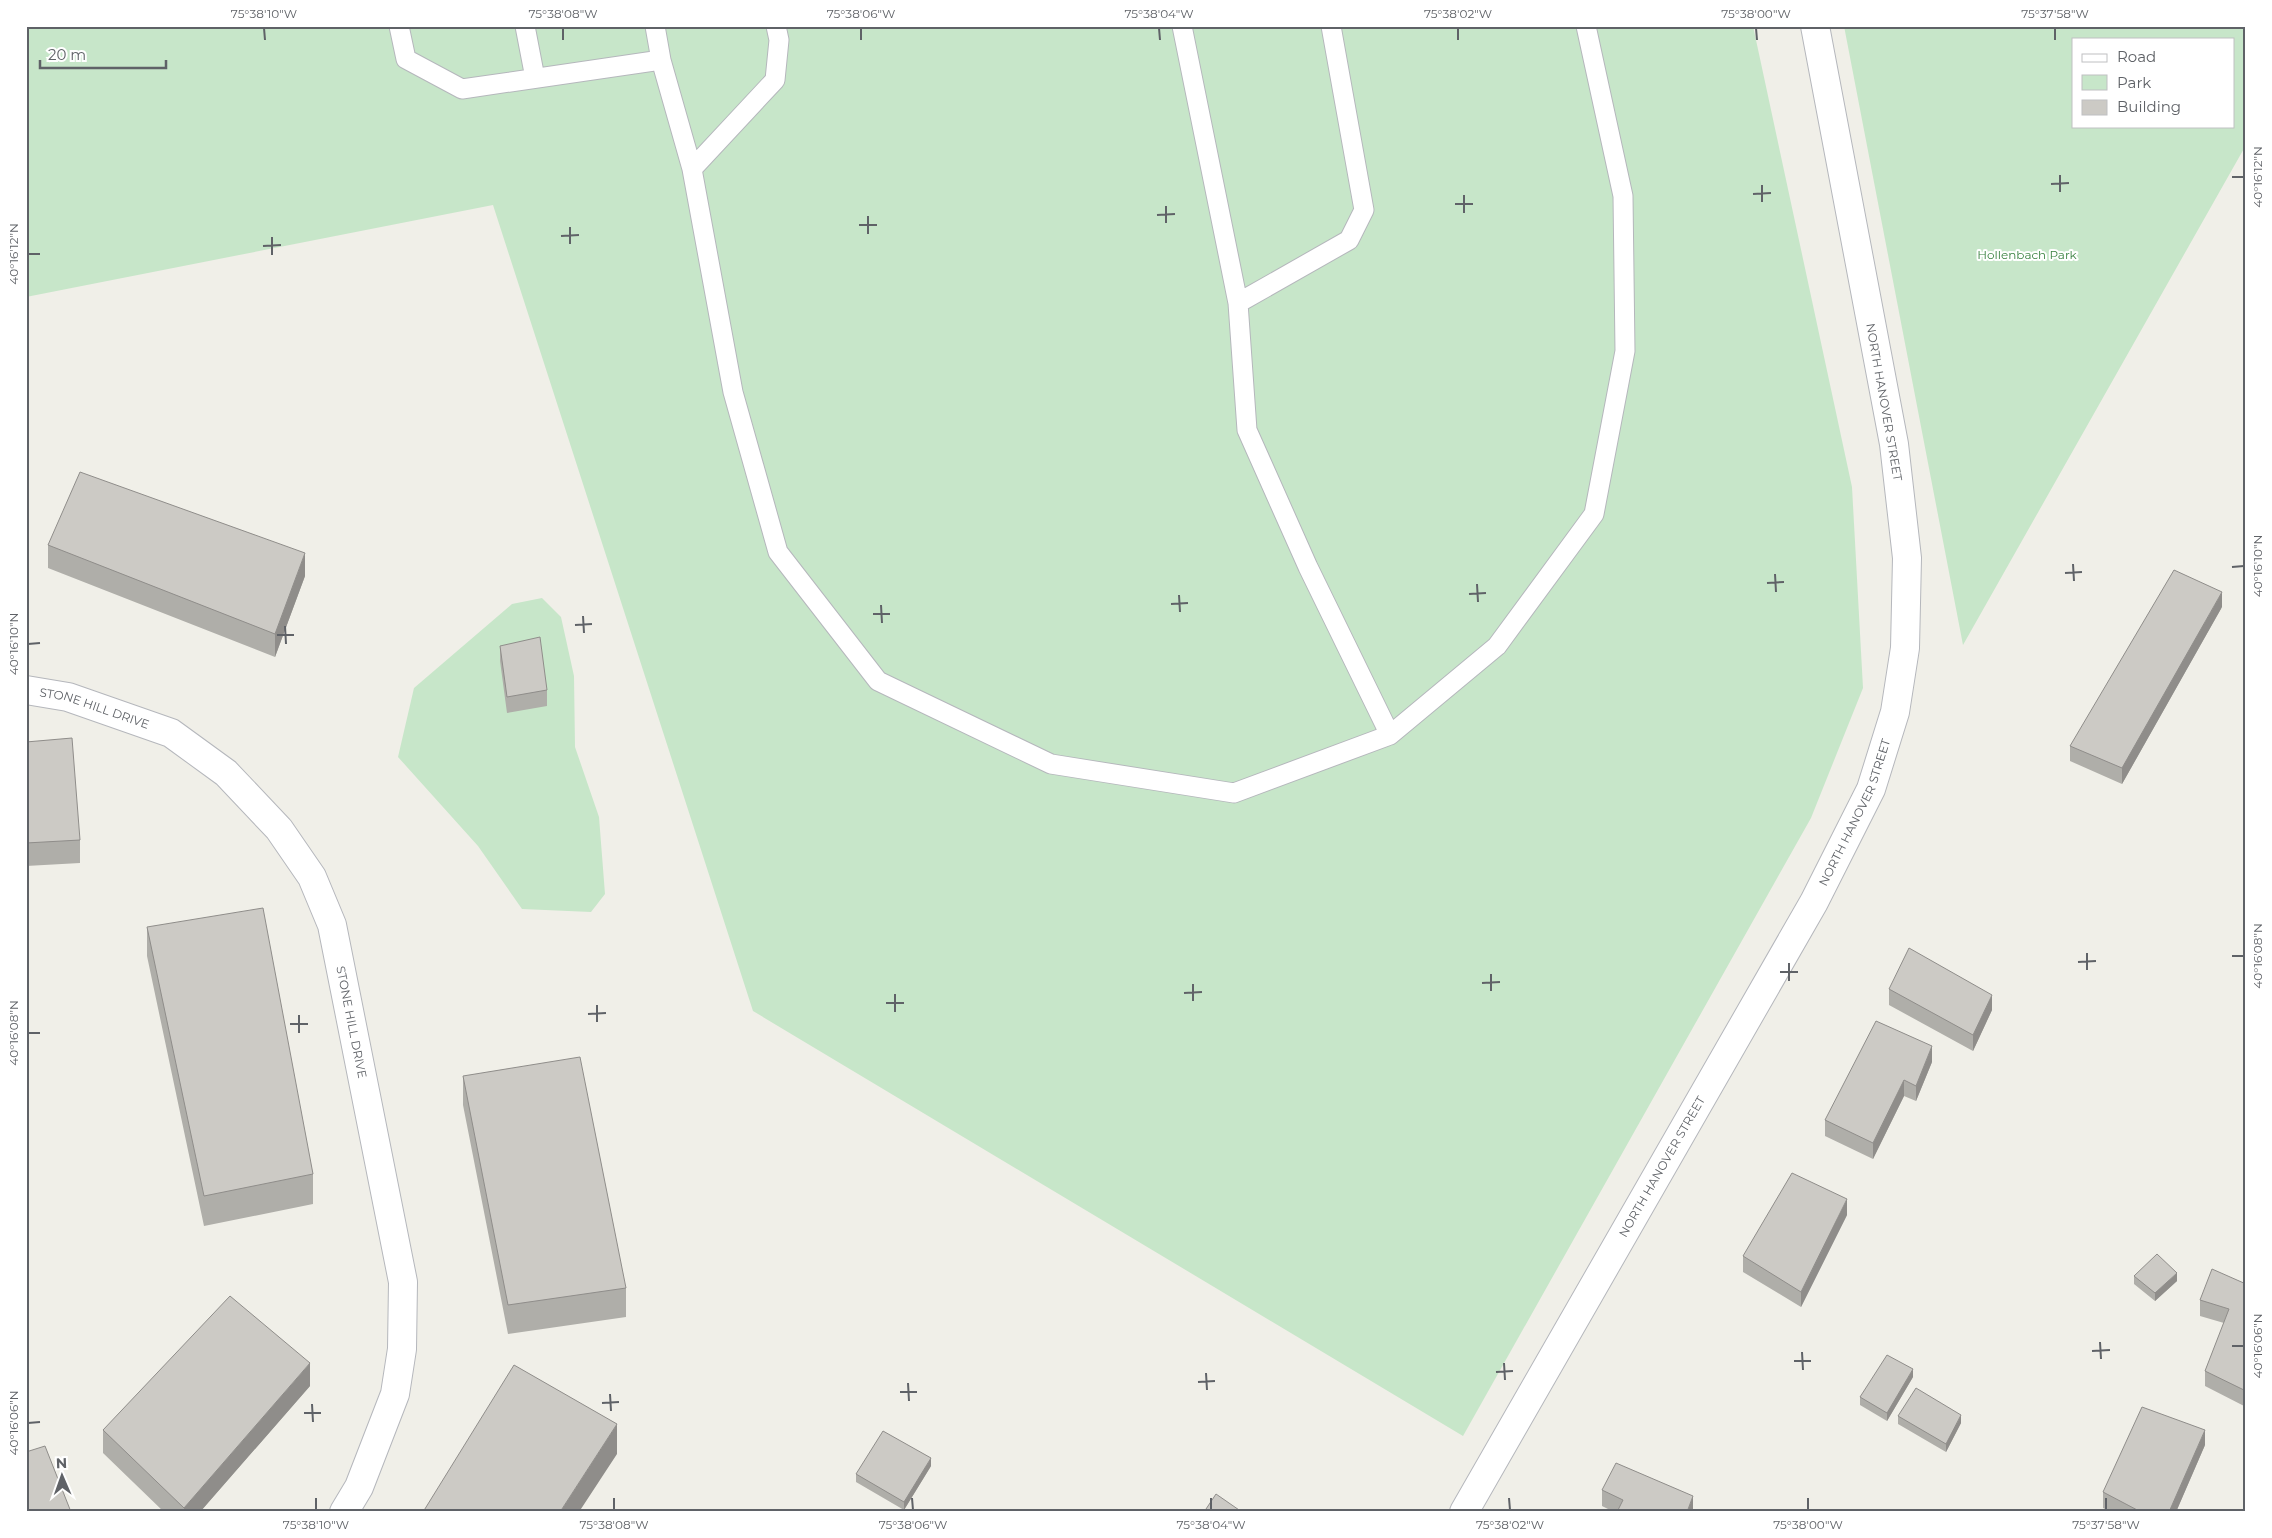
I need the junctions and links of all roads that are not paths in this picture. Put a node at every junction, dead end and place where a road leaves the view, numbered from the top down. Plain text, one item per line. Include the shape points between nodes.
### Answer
1 (399, 26) edge
2 (525, 26) edge
3 (655, 26) edge
4 (776, 26) edge
5 (1182, 26) edge
6 (1330, 26) edge
7 (1586, 26) edge
8 (1815, 26) edge
9 (661, 60) junction
10 (535, 78) junction
11 (692, 169) junction
12 (1238, 303) junction
13 (26, 690) edge
14 (1390, 735) junction
15 (344, 1512) edge
16 (1464, 1512) edge

1 - 10 lane via 406,60 462,89
2 - 10 lane
3 - 9 lane
4 - 11 lane via 779,40 775,80
5 - 12 lane
6 - 12 lane via 1364,210 1349,240
7 - 14 lane via 1623,196 1625,351 1594,514 1496,646
8 - 16 street, NORTH HANOVER STREET via 1892,435 1907,558 1905,648 1895,712 1870,790 1814,902
9 - 10 lane
9 - 11 lane
11 - 14 lane via 733,392 778,552 878,681 1050,764 1234,794
12 - 14 lane via 1247,430 1308,567
13 - 15 street, STONE HILL DRIVE via 68,697 171,733 226,772 279,829 312,877 332,924 403,1282 402,1349 395,1394 359,1487

